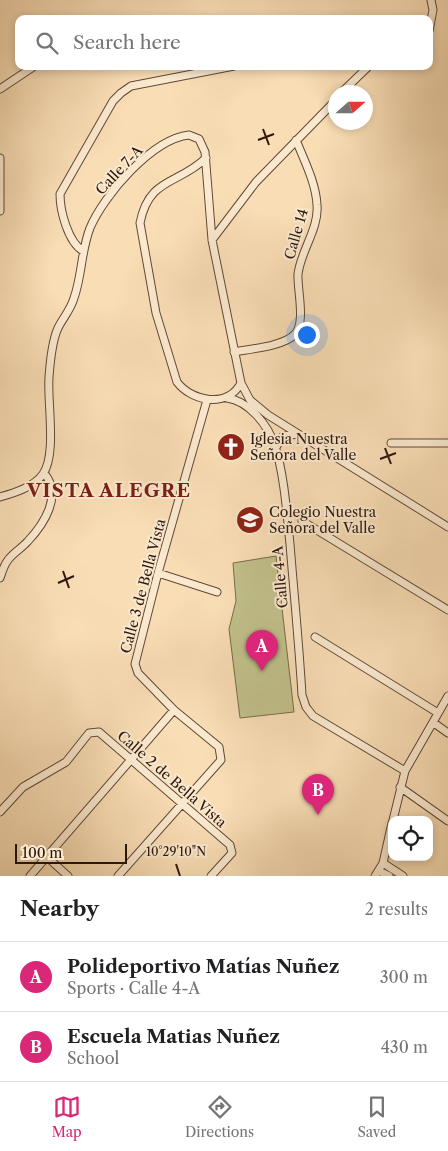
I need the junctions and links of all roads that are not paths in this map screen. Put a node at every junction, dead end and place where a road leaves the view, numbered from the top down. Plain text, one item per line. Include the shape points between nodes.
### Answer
1 (431, 0) edge
2 (432, 15) edge
3 (28, 70) edge
4 (213, 70) edge
5 (364, 70) edge
6 (349, 85) edge
7 (0, 89) edge
8 (328, 108) edge
9 (296, 140) junction
10 (0, 158) edge
11 (206, 158) junction
12 (0, 211) edge
13 (212, 240) junction
14 (83, 251) junction
15 (234, 352) junction
16 (241, 383) junction
17 (227, 398) junction
18 (208, 400) junction
19 (298, 434) junction
20 (391, 443) dead end
21 (448, 443) edge
22 (276, 447) junction
23 (44, 473) junction
24 (0, 496) edge
25 (302, 521) dead end
26 (448, 526) edge
27 (158, 573) junction
28 (0, 578) edge
29 (217, 592) dead end
30 (448, 610) edge
31 (314, 638) dead end
32 (448, 696) edge
33 (174, 710) junction
34 (438, 713) junction
35 (434, 723) junction
36 (448, 733) edge
37 (129, 760) junction
38 (405, 771) junction
39 (400, 787) junction
40 (183, 804) junction
41 (0, 812) edge
42 (393, 816) edge
43 (448, 821) edge
44 (388, 840) edge
45 (47, 857) junction
46 (383, 863) junction
47 (377, 874) edge
48 (30, 876) edge
49 (68, 876) edge
50 (118, 876) edge
51 (211, 876) edge
52 (389, 876) edge
53 (403, 876) edge

1 - 2 street
3 - 7 street
4 - 14 street via 131,86 113,101 60,194 69,230 77,247
5 - 6 street
8 - 9 street
9 - 13 street via 256,182
9 - 15 street, Calle 14 via 318,205 316,222 298,274 300,324 287,340
10 - 12 street
11 - 13 street, Calle 7-A
11 - 14 street, Calle 7-A via 199,139 189,134 160,147 141,161 108,197 91,227
11 - 18 street via 195,168 154,190 142,210 140,222 156,313 177,382 184,391
13 - 15 street, Calle 7-A
14 - 23 street, Calle 7-A via 74,299 57,331 49,377 49,454
15 - 16 street, Calle 7-A
16 - 17 street
16 - 19 street, Calle 7-A via 250,400
17 - 18 street
17 - 22 street via 238,400 253,412
18 - 27 street, Calle 3 de Bella Vista
19 - 22 street via 283,436
19 - 26 street, Calle 7-A
20 - 21 street
22 - 38 street, Calle 4-A via 287,514 302,695 306,708 313,716
23 - 24 street via 35,482
23 - 28 street via 52,489 51,505 42,524 8,560
25 - 30 street
27 - 29 street
27 - 33 street, Calle 3 de Bella Vista via 135,664 138,673
31 - 34 street
32 - 34 street
33 - 37 street
33 - 40 street, Calle 3 de Bella Vista via 219,746 222,760
34 - 35 street
35 - 36 street
35 - 38 street
37 - 40 street, Calle 2 de Bella Vista
37 - 41 street, Calle 2 de Bella Vista via 100,732 89,733 66,762 23,786
37 - 45 street
38 - 39 street
39 - 42 street
39 - 43 street
40 - 50 street
40 - 51 street, Calle 2 de Bella Vista via 230,845 232,853
44 - 46 street
45 - 48 street
45 - 49 street
46 - 47 street
46 - 53 street
47 - 52 street

